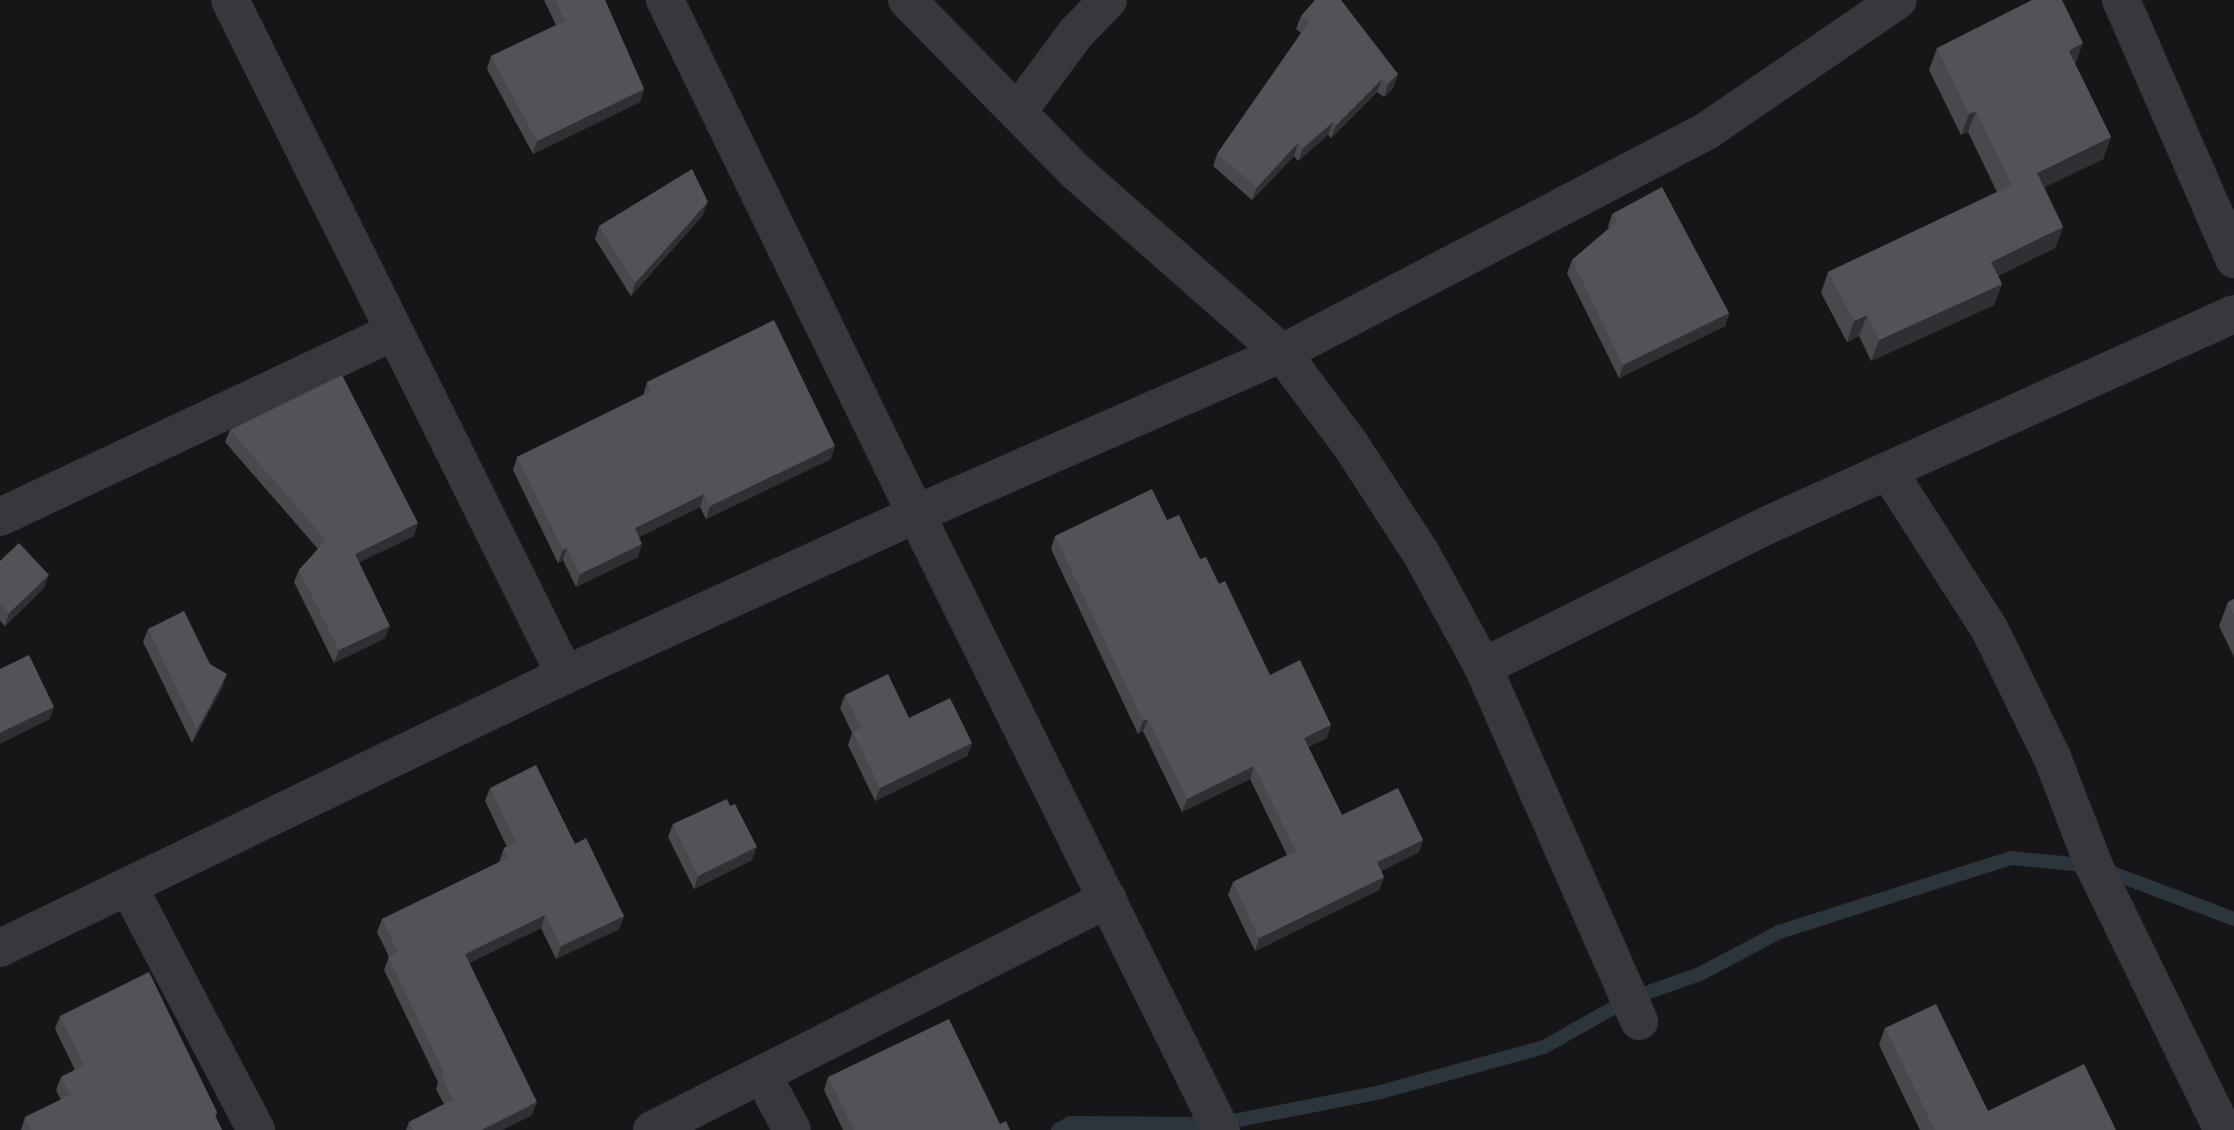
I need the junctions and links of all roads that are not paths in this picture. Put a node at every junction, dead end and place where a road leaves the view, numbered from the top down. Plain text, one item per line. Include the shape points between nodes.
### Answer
1 (230, 0) edge
2 (665, 0) edge
3 (907, 0) edge
4 (1108, 0) edge
5 (1898, 0) edge
6 (2121, 0) edge
7 (1019, 110) junction
8 (2234, 259) edge
9 (2234, 314) edge
10 (393, 332) junction
11 (1282, 353) junction
12 (1888, 471) junction
13 (916, 514) junction
14 (0, 517) edge
15 (1483, 667) junction
16 (565, 675) junction
17 (128, 886) junction
18 (1108, 899) junction
19 (0, 948) edge
20 (1639, 1021) dead end
21 (763, 1076) junction
22 (256, 1130) edge
23 (652, 1130) edge
24 (792, 1130) edge
25 (1221, 1130) edge
26 (2223, 1130) edge

1 - 10 street
2 - 13 street
3 - 7 street
4 - 7 street via 1076,33
5 - 11 street via 1708,130
6 - 8 street
7 - 11 street via 1075,171
9 - 12 street
10 - 14 street
10 - 16 street
11 - 13 street
11 - 15 street via 1350,444 1415,544
12 - 15 street via 1770,524
12 - 26 street via 1990,630 2052,757 2094,866
13 - 16 street
13 - 18 street
15 - 20 street
16 - 17 street
17 - 19 street
17 - 22 street
18 - 21 street
18 - 25 street
21 - 23 street
21 - 24 street

